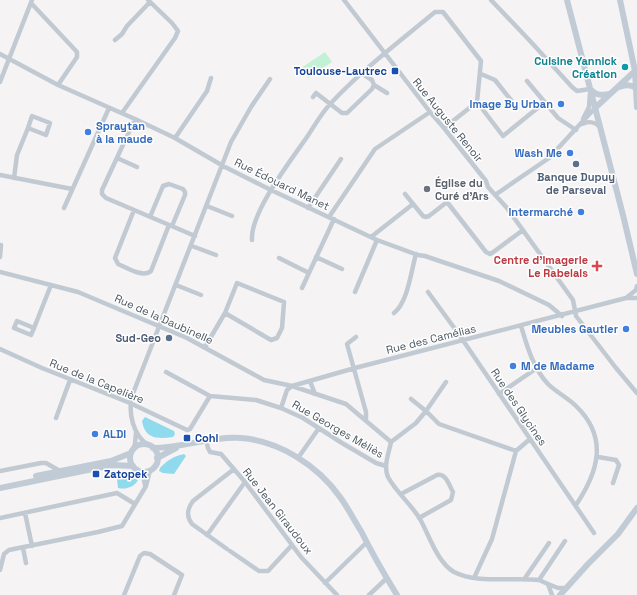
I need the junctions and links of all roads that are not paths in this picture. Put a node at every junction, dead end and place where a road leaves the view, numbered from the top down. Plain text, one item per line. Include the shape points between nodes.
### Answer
1 (344, 0) edge
2 (491, 0) edge
3 (567, 0) edge
4 (620, 0) edge
5 (149, 1) edge
6 (31, 2) edge
7 (115, 40) dead end
8 (384, 53) junction
9 (0, 54) edge
10 (8, 59) junction
11 (636, 71) edge
12 (361, 73) junction
13 (481, 74) junction
14 (211, 78) dead end
15 (270, 79) dead end
16 (527, 81) dead end
17 (0, 82) edge
18 (58, 85) junction
19 (374, 85) junction
20 (616, 88) junction
21 (636, 88) junction
22 (590, 91) junction
23 (387, 93) dead end
24 (609, 94) junction
25 (313, 97) dead end
26 (510, 100) dead end
27 (477, 102) junction
28 (544, 102) junction
29 (330, 103) junction
30 (637, 107) edge
31 (109, 108) junction
32 (595, 108) junction
33 (430, 112) junction
34 (122, 113) junction
35 (135, 119) junction
36 (580, 124) junction
37 (600, 127) junction
38 (28, 128) junction
39 (444, 128) junction
40 (576, 130) junction
41 (175, 138) junction
42 (117, 158) junction
43 (341, 159) dead end
44 (222, 165) junction
45 (137, 167) dead end
46 (0, 175) edge
47 (14, 178) junction
48 (72, 189) junction
49 (271, 190) junction
50 (405, 194) dead end
51 (495, 195) junction
52 (413, 204) junction
53 (207, 206) junction
54 (64, 208) dead end
55 (308, 208) junction
56 (134, 210) junction
57 (232, 216) dead end
58 (150, 217) junction
59 (331, 218) junction
60 (170, 226) junction
61 (523, 230) junction
62 (195, 236) junction
63 (371, 237) junction
64 (252, 240) dead end
65 (377, 240) junction
66 (1, 245) dead end
67 (192, 246) junction
68 (416, 254) junction
69 (216, 255) dead end
70 (0, 257) edge
71 (316, 257) junction
72 (279, 258) dead end
73 (342, 269) dead end
74 (0, 272) edge
75 (309, 272) junction
76 (637, 274) edge
77 (51, 285) junction
78 (176, 285) junction
79 (637, 286) edge
80 (302, 288) dead end
81 (356, 292) dead end
82 (428, 292) dead end
83 (201, 294) dead end
84 (626, 298) junction
85 (637, 298) edge
86 (576, 312) junction
87 (225, 313) junction
88 (394, 313) dead end
89 (562, 316) junction
90 (160, 326) junction
91 (521, 326) junction
92 (34, 328) dead end
93 (356, 337) dead end
94 (463, 341) junction
95 (205, 346) junction
96 (0, 349) edge
97 (355, 368) junction
98 (537, 368) junction
99 (166, 372) dead end
100 (70, 380) junction
101 (310, 381) junction
102 (446, 382) dead end
103 (292, 386) junction
104 (637, 392) edge
105 (315, 394) junction
106 (499, 394) junction
107 (210, 396) junction
108 (411, 399) dead end
109 (130, 403) junction
110 (282, 408) junction
111 (426, 411) junction
112 (56, 418) dead end
113 (366, 419) junction
114 (319, 428) junction
115 (136, 432) junction
116 (530, 439) junction
117 (206, 440) junction
118 (392, 442) junction
119 (150, 446) junction
120 (180, 446) junction
121 (132, 451) junction
122 (516, 451) junction
123 (598, 457) junction
124 (158, 458) junction
125 (298, 458) junction
126 (386, 466) junction
127 (135, 468) junction
128 (234, 469) junction
129 (150, 470) junction
130 (0, 471) edge
131 (60, 471) junction
132 (245, 482) junction
133 (613, 483) dead end
134 (0, 484) edge
135 (146, 486) junction
136 (0, 488) edge
137 (401, 494) junction
138 (135, 504) junction
139 (576, 505) junction
140 (637, 508) edge
141 (25, 513) junction
142 (0, 518) edge
143 (419, 518) junction
144 (594, 533) dead end
145 (207, 535) junction
146 (565, 541) dead end
147 (367, 542) junction
148 (549, 543) dead end
149 (292, 545) junction
150 (32, 546) junction
151 (23, 548) junction
152 (26, 563) dead end
153 (0, 569) edge
154 (387, 578) junction
155 (474, 578) junction
156 (525, 578) junction
157 (539, 580) junction
158 (324, 583) junction
159 (548, 584) junction
160 (567, 592) edge
161 (124, 595) edge
162 (174, 595) edge
163 (337, 595) edge
164 (370, 595) edge
165 (397, 595) edge
166 (552, 595) edge
167 (560, 595) edge

1 - 8 street, Rue Auguste Renoir
2 - 22 street via 572,87
3 - 22 main road
4 - 11 main road
5 - 7 street
5 - 34 street via 178,31
6 - 10 street
6 - 18 street via 76,52 76,57
8 - 12 street
8 - 13 street via 435,12 443,12 481,61
8 - 33 street, Rue Auguste Renoir
9 - 10 street, Rue Édouard Manet
10 - 17 street
10 - 18 street, Rue Édouard Manet
11 - 20 main road
11 - 21 main road
12 - 19 street via 372,80
12 - 29 street
13 - 26 street via 495,80
13 - 27 street
14 - 41 street via 207,91
15 - 44 street via 237,131
16 - 28 street
18 - 31 street, Rue Édouard Manet
19 - 23 street
19 - 29 street via 347,113 342,113
20 - 21 main road via 626,84
20 - 24 main road
21 - 30 main road
22 - 24 main road via 600,95
22 - 32 main road
22 - 36 street via 589,107
24 - 32 main road
25 - 29 street via 316,93
27 - 28 street via 503,136
27 - 39 street
28 - 40 street via 558,118
29 - 49 street
31 - 34 street, Rue Édouard Manet
31 - 48 street
32 - 36 street
32 - 37 main road
33 - 39 street, Rue Auguste Renoir
33 - 59 street via 375,149
34 - 35 street, Rue Édouard Manet
35 - 41 street, Rue Édouard Manet
35 - 42 street
36 - 37 street via 588,122
36 - 40 street
37 - 76 main road
38 - 38 street via 46,135 50,123 32,116
38 - 47 street via 17,155
39 - 51 street, Rue Auguste Renoir
40 - 51 street via 549,158
41 - 44 street, Rue Édouard Manet
42 - 45 street
42 - 56 street via 102,194
43 - 55 street
44 - 49 street, Rue Édouard Manet
44 - 53 street
46 - 47 street
47 - 48 street
48 - 54 street
49 - 55 street, Rue Édouard Manet
49 - 64 street via 259,213
50 - 52 street
51 - 61 street, Rue Auguste Renoir
52 - 61 street via 426,217 447,202 490,254
52 - 63 street
53 - 57 street
53 - 62 street
55 - 59 street, Rue Édouard Manet
56 - 58 street
56 - 60 street via 115,258 118,264 148,274
58 - 60 street
58 - 60 street via 163,186 169,184 183,189 185,195
59 - 63 street, Rue Édouard Manet
59 - 71 street
60 - 62 street
61 - 86 street, Rue Auguste Renoir via 573,300
62 - 67 street
63 - 65 street, Rue Édouard Manet
65 - 68 street, Rue Édouard Manet
65 - 81 street
66 - 70 street
67 - 69 street
67 - 78 street
68 - 88 street via 411,271 412,277 400,309
68 - 89 street, Rue Édouard Manet via 499,281 549,305
71 - 73 street
71 - 75 street
72 - 75 street
74 - 77 street, Rue de la Daubinelle
75 - 80 street
77 - 90 street, Rue de la Daubinelle via 78,292
77 - 92 street
78 - 83 street
78 - 90 street
79 - 84 street
82 - 94 street, Rue des Glycines
84 - 85 street
84 - 86 street
86 - 89 street, Rue des Camélias
86 - 104 street, Rue Auguste Renoir via 576,316 595,341
87 - 87 street via 271,340 277,338 282,328 284,302 237,283
87 - 95 street
89 - 91 street, Rue des Camélias
90 - 95 street, Rue de la Daubinelle
90 - 109 street
91 - 94 street, Rue des Camélias
91 - 98 street
93 - 97 street via 347,344
94 - 97 street, Rue des Camélias
94 - 106 street, Rue des Glycines
95 - 103 street, Rue de la Daubinelle via 264,380
96 - 100 street, Rue de la Capelière
97 - 101 street, Rue des Camélias
97 - 113 street
98 - 106 street
98 - 123 street via 548,384 577,407 589,422 595,434
99 - 107 street, Rue Georges Méliès
100 - 109 street, Rue de la Capelière
100 - 112 street
101 - 103 street, Rue des Camélias
101 - 105 street
102 - 111 street
103 - 105 street, Rue de la Daubinelle
103 - 110 street, Rue Georges Méliès via 287,390
105 - 113 street, Rue de la Daubinelle via 346,404
106 - 116 street, Rue des Glycines
107 - 109 street, Rue de la Capelière via 190,429 186,430
107 - 110 street, Rue Georges Méliès via 256,400
108 - 111 street
109 - 115 street
110 - 114 street, Rue Georges Méliès
111 - 118 street via 416,423
111 - 122 street via 439,424
113 - 118 street, Rue de la Daubinelle
114 - 125 street
114 - 126 street, Rue Georges Méliès via 376,463
115 - 119 street
115 - 121 street via 136,444
116 - 122 street
116 - 139 street, Rue des Glycines
117 - 120 main road
117 - 125 main road via 242,438 270,444
117 - 128 street, Rue Jean Giraudoux via 210,452 221,454
118 - 126 street
119 - 120 main road
119 - 121 main road via 140,445
119 - 124 main road via 156,451
120 - 124 main road
121 - 127 main road via 131,462
121 - 131 main road via 111,461
122 - 155 street via 492,540
123 - 133 street via 616,460 619,465
123 - 139 street via 587,489
124 - 129 main road via 156,465
125 - 147 main road via 319,474 340,497
126 - 137 street via 388,477
127 - 129 main road
127 - 135 street
127 - 136 main road via 112,466
128 - 132 street, Rue Jean Giraudoux
128 - 145 street via 189,506 188,519
129 - 135 street
130 - 131 street via 46,463
131 - 134 main road
132 - 145 street
132 - 149 street, Rue Jean Giraudoux
135 - 138 street
137 - 143 street
137 - 143 street via 437,475 444,476 453,492 451,500
138 - 141 street via 117,494
138 - 150 street via 119,528
139 - 144 street, Rue des Glycines
140 - 160 main road via 618,534 588,564
141 - 142 street
141 - 150 street
143 - 155 street via 445,564 454,572
145 - 149 street via 259,571 268,571
146 - 157 street
147 - 154 main road
147 - 158 street
148 - 156 street
149 - 158 street, Rue Jean Giraudoux
150 - 151 street
151 - 152 street
151 - 153 street via 9,550 4,554
154 - 164 street
154 - 165 main road
155 - 156 street
156 - 157 street
157 - 159 street
158 - 163 street, Rue Jean Giraudoux
159 - 160 street
159 - 166 street
160 - 167 main road
161 - 162 street via 140,556 144,553 150,554 182,575

